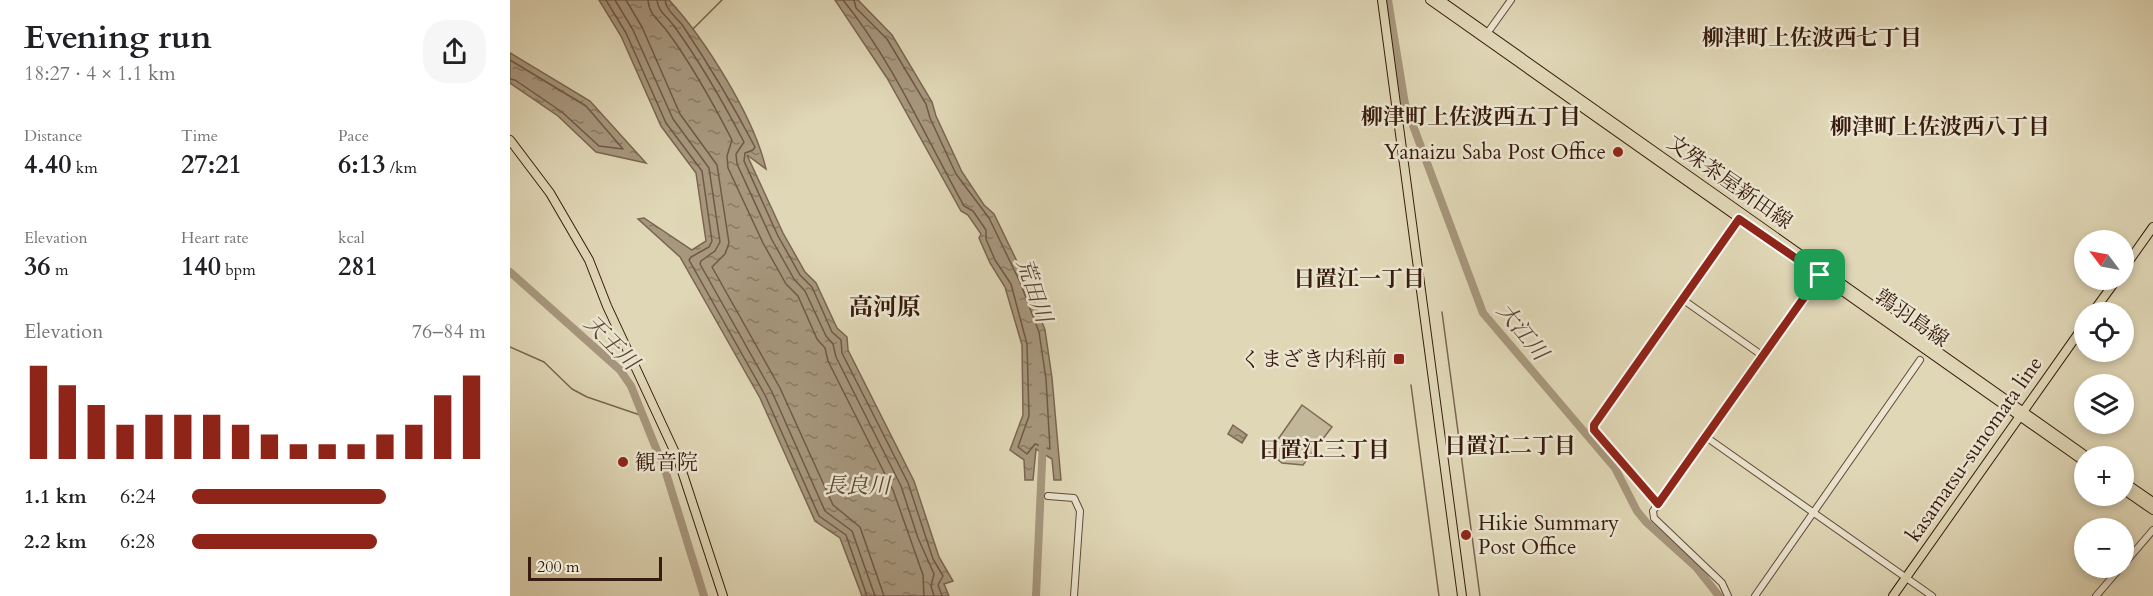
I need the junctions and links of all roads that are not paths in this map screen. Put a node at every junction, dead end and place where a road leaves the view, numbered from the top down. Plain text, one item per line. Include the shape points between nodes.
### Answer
1 (1382, 0) edge
2 (1430, 0) edge
3 (1440, 0) edge
4 (1511, 0) edge
5 (1485, 35) junction
6 (510, 140) edge
7 (1739, 219) junction
8 (2153, 227) edge
9 (2134, 254) edge
10 (1822, 272) junction
11 (1682, 299) junction
12 (2074, 339) edge
13 (1763, 356) junction
14 (1920, 360) dead end
15 (2021, 414) junction
16 (1706, 436) junction
17 (2074, 448) edge
18 (2074, 454) edge
19 (2134, 489) edge
20 (1048, 495) dead end
21 (2134, 497) edge
22 (2153, 502) edge
23 (1658, 504) junction
24 (2153, 510) edge
25 (1813, 513) junction
26 (2153, 530) edge
27 (2134, 552) edge
28 (1906, 578) junction
29 (2112, 578) edge
30 (723, 596) edge
31 (1074, 596) edge
32 (1462, 596) edge
33 (1728, 596) edge
34 (1755, 596) edge
35 (1893, 596) edge
36 (1932, 596) edge
37 (2096, 596) edge

1 - 32 main road
2 - 5 main road
3 - 5 main road, 文殊茶屋新田線
4 - 5 street
5 - 7 main road
5 - 10 main road, 文殊茶屋新田線
6 - 30 main road via 546,186 589,260 678,459
7 - 10 main road
7 - 11 street
8 - 9 main road
10 - 13 street
10 - 15 main road, 文殊茶屋新田線
11 - 13 street
11 - 23 street via 1594,425 1594,430
12 - 15 main road, kasamatsu-sunomata line
13 - 16 street
14 - 25 street
15 - 17 main road, 文殊茶屋新田線
15 - 18 main road
15 - 28 main road, kasamatsu-sunomata line
16 - 23 street
16 - 25 street
19 - 22 main road
20 - 31 street via 1067,495 1078,503
21 - 24 main road
23 - 33 street via 1654,518 1716,576
25 - 28 street
25 - 34 street
26 - 27 street
28 - 35 main road, kasamatsu-sunomata line
28 - 36 street
29 - 37 street

